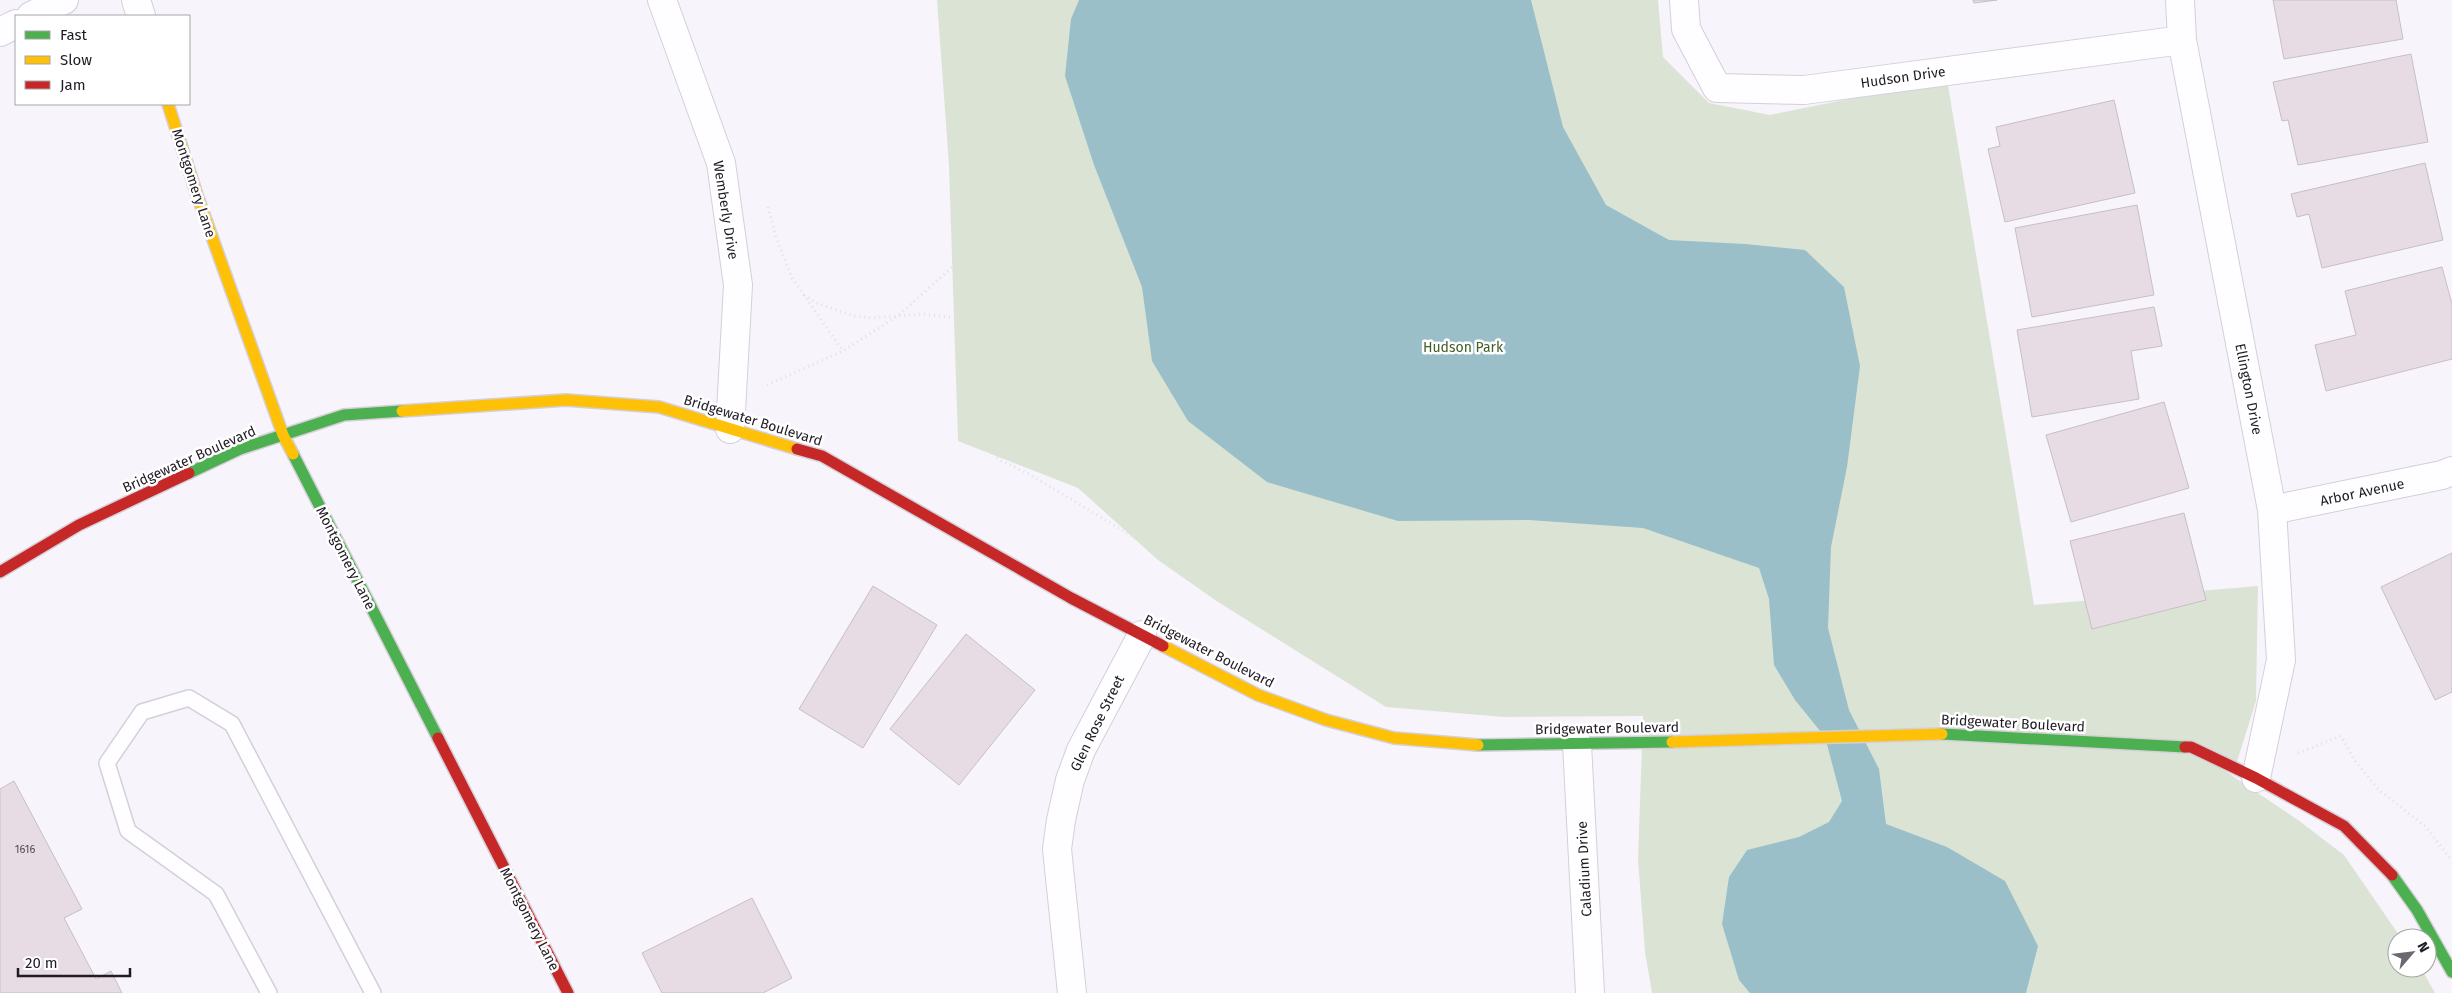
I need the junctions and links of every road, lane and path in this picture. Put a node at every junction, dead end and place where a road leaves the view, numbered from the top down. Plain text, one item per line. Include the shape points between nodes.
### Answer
1 (64, 0) edge
2 (136, 0) edge
3 (662, 0) edge
4 (996, 0) edge
5 (1588, 0) edge
6 (1684, 0) edge
7 (2180, 0) edge
8 (33, 15) edge
9 (141, 15) edge
10 (15, 24) edge
11 (0, 32) edge
12 (2182, 40) junction
13 (168, 105) edge
14 (768, 206) dead end
15 (958, 262) junction
16 (804, 294) junction
17 (899, 315) junction
18 (963, 319) junction
19 (842, 351) junction
20 (732, 386) junction
21 (730, 428) junction
22 (283, 435) junction
23 (2452, 471) edge
24 (2272, 510) junction
25 (0, 572) edge
26 (1142, 634) junction
27 (2070, 693) junction
28 (1959, 705) dead end
29 (1632, 707) dead end
30 (1577, 744) junction
31 (2298, 753) dead end
32 (2212, 757) junction
33 (2256, 778) junction
34 (2452, 861) edge
35 (2452, 972) edge
36 (269, 993) edge
37 (373, 993) edge
38 (568, 993) edge
39 (1072, 993) edge
40 (1590, 993) edge
41 (2380, 993) edge

1 - 8 street
2 - 9 street
3 - 20 street, Wemberly Drive via 721,163 738,285
4 - 15 path via 997,16 985,113 952,203
5 - 27 path via 1589,54 1610,118 1660,176 1714,202 1819,210 1885,262 1922,330 1925,423 1914,486 1918,518 1962,605 2019,661
6 - 12 street, Hudson Drive via 1686,29 1717,88 1804,90
7 - 12 street, Ellington Drive
10 - 11 street
12 - 24 street, Ellington Drive
13 - 22 street, Montgomery Lane
14 - 16 path via 784,259
15 - 17 path
15 - 18 path
16 - 17 path via 816,303 854,316
16 - 19 path
17 - 18 path via 924,314
17 - 19 path
18 - 29 path via 958,326 967,406 977,430 1000,460 1029,474 1187,569 1271,610 1411,655 1503,692 1565,706
19 - 20 path via 761,388
20 - 21 street, Wemberly Drive
21 - 22 street, Bridgewater Boulevard via 659,407 566,400 344,415
21 - 26 street, Bridgewater Boulevard via 822,456 1071,598
22 - 25 street, Bridgewater Boulevard via 240,449 80,525
22 - 38 street, Montgomery Lane
23 - 24 street, Arbor Avenue
24 - 33 street, Ellington Drive via 2281,660
26 - 30 street, Bridgewater Boulevard via 1258,695 1326,720 1394,738 1487,746
26 - 39 street, Glen Rose Street via 1080,750 1061,820 1057,849
27 - 28 path via 1970,691
27 - 32 path via 2194,711 2226,710
30 - 32 street, Bridgewater Boulevard via 1929,733 2190,747
30 - 40 street, Caladium Drive
31 - 34 path via 2341,736 2355,761 2378,789 2426,827
32 - 33 street, Bridgewater Boulevard
32 - 41 path via 2192,818 2265,854 2327,905 2368,958
33 - 35 street, Bridgewater Boulevard via 2344,826 2384,864 2416,910
36 - 37 lane via 216,894 128,831 107,763 142,712 189,698 232,724

